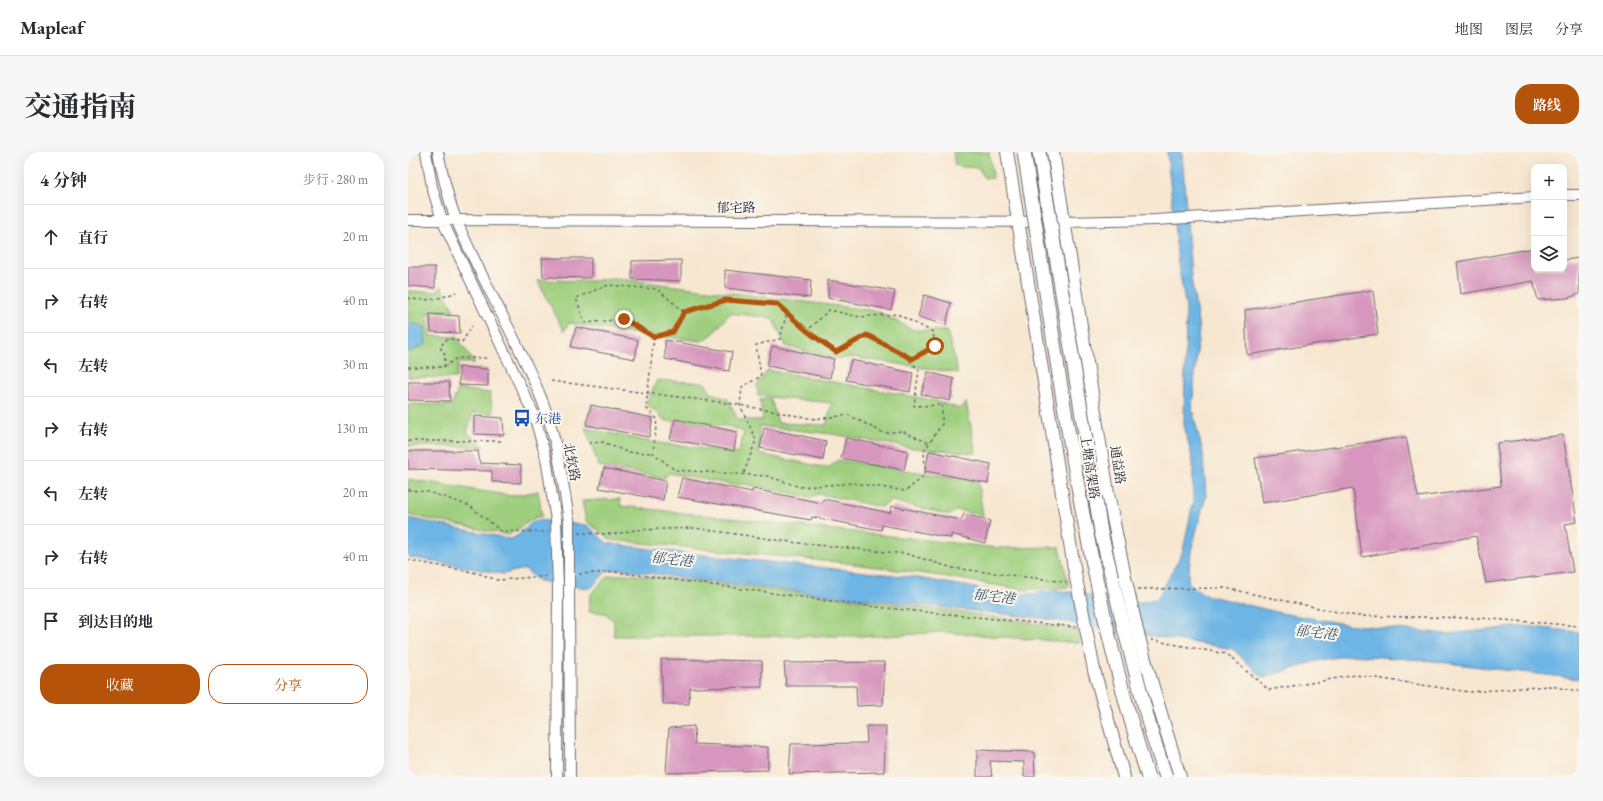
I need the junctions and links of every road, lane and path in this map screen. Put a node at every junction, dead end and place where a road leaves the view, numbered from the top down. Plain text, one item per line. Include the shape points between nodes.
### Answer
1 (426, 152) edge
2 (438, 152) edge
3 (1007, 152) edge
4 (1024, 152) edge
5 (1039, 152) edge
6 (1053, 152) edge
7 (1567, 195) edge
8 (1579, 195) edge
9 (1531, 197) edge
10 (456, 219) junction
11 (408, 220) edge
12 (442, 220) junction
13 (1018, 221) junction
14 (1064, 222) junction
15 (456, 292) dead end
16 (408, 298) edge
17 (684, 312) junction
18 (787, 312) junction
19 (472, 326) dead end
20 (807, 331) junction
21 (654, 337) junction
22 (487, 358) dead end
23 (912, 359) junction
24 (408, 367) edge
25 (444, 367) junction
26 (551, 381) dead end
27 (648, 393) junction
28 (740, 405) junction
29 (408, 441) edge
30 (502, 441) dead end
31 (589, 443) dead end
32 (929, 443) junction
33 (653, 453) junction
34 (743, 474) junction
35 (408, 490) edge
36 (554, 532) dead end
37 (577, 533) dead end
38 (408, 560) edge
39 (579, 574) dead end
40 (549, 576) dead end
41 (1072, 583) dead end
42 (1132, 589) dead end
43 (1579, 626) edge
44 (1078, 627) dead end
45 (1148, 640) dead end
46 (1579, 690) edge
47 (557, 777) edge
48 (570, 777) edge
49 (1124, 777) edge
50 (1148, 777) edge
51 (1166, 777) edge
52 (1180, 777) edge

1 - 12 street, 北软路 via 432,187
2 - 10 street, 北软路 via 445,186
3 - 13 main road
4 - 50 highway, 上塘高架路, bridge via 1085,527 1107,634 1132,729
5 - 51 highway, 上塘高架路, bridge via 1101,532 1125,632
6 - 14 main road, 通益路
7 - 8 street
9 - 14 street, 郁宅路 via 1155,220
10 - 12 street, 郁宅路
10 - 13 street, 郁宅路
10 - 48 street, 北软路, bridge via 538,388 562,473 569,520
11 - 12 street, 郁宅路
12 - 47 street, 北软路, bridge via 534,415 546,458 556,520
13 - 14 street, 郁宅路
13 - 49 main road, bridge via 1074,568 1094,670
14 - 52 main road, 通益路, bridge via 1109,499 1136,630
15 - 16 path via 443,298
17 - 18 path via 726,300 777,304
17 - 21 path via 673,332
17 - 21 path via 658,288 608,285 576,298 585,323 624,319
18 - 20 path
18 - 28 path via 780,339 756,345 761,376 742,387
19 - 25 path via 462,342 448,338 440,347 445,355
20 - 23 path via 836,352 867,335
20 - 23 path via 829,310 860,317 897,314 933,332 935,346
21 - 27 path
22 - 25 path via 457,358
23 - 32 path via 909,360 919,370 914,406 942,405 942,424
24 - 25 path
26 - 27 path
27 - 28 path
27 - 33 path via 646,408 657,419
28 - 32 path via 815,419 848,415 884,433 902,431
28 - 34 path via 756,440
29 - 30 path
31 - 33 path via 603,442 627,452
32 - 34 path via 924,451 925,476 906,491 854,483 800,487 767,476
33 - 34 path via 675,470
35 - 36 path via 429,492 470,506 502,531
37 - 41 path via 615,534 634,530 694,528 798,543 907,554 953,568
38 - 40 path via 477,573 497,580
39 - 44 path via 616,572 876,607
42 - 43 path via 1224,588 1356,616 1480,618
45 - 46 path via 1226,654 1269,690 1356,675 1469,692 1548,686

